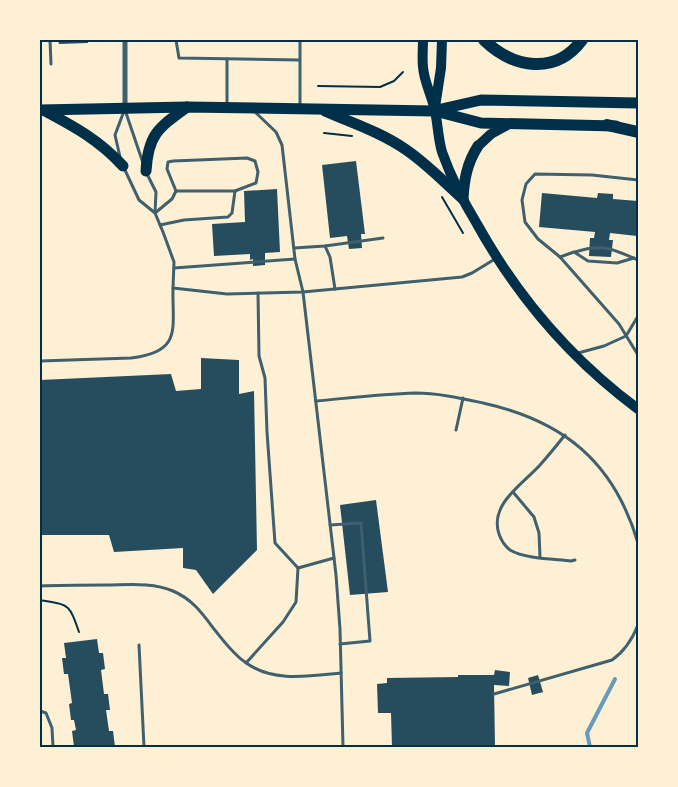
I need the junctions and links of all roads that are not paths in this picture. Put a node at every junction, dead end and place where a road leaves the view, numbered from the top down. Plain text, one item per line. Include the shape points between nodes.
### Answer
1 (50, 40) edge
2 (125, 40) edge
3 (176, 40) edge
4 (300, 40) edge
5 (423, 40) edge
6 (442, 40) edge
7 (484, 40) edge
8 (582, 40) edge
9 (228, 59) junction
10 (299, 60) junction
11 (51, 64) dead end
12 (638, 103) edge
13 (125, 108) junction
14 (186, 108) junction
15 (227, 108) junction
16 (251, 108) junction
17 (300, 109) junction
18 (318, 109) junction
19 (42, 110) edge
20 (435, 111) junction
21 (510, 123) junction
22 (607, 125) junction
23 (638, 126) edge
24 (638, 132) edge
25 (478, 146) joint
26 (123, 166) junction
27 (146, 171) junction
28 (638, 180) edge
29 (176, 191) junction
30 (235, 191) junction
31 (463, 199) junction
32 (155, 213) junction
33 (160, 225) junction
34 (383, 238) dead end
35 (325, 246) junction
36 (294, 248) junction
37 (574, 252) junction
38 (497, 258) junction
39 (560, 258) junction
40 (295, 259) junction
41 (636, 259) edge
42 (174, 268) junction
43 (174, 288) junction
44 (335, 289) junction
45 (303, 292) junction
46 (258, 293) junction
47 (638, 316) edge
48 (626, 336) junction
49 (574, 354) junction
50 (638, 355) edge
51 (40, 361) edge
52 (463, 398) junction
53 (316, 401) junction
54 (638, 409) edge
55 (456, 430) dead end
56 (565, 435) junction
57 (513, 492) junction
58 (330, 525) junction
59 (638, 543) edge
60 (540, 557) junction
61 (334, 558) junction
62 (575, 560) dead end
63 (298, 568) junction
64 (40, 586) edge
65 (638, 625) edge
66 (340, 644) junction
67 (139, 645) dead end
68 (246, 663) junction
69 (341, 673) junction
70 (494, 694) dead end
71 (40, 711) edge
72 (53, 747) edge
73 (144, 747) edge
74 (343, 747) edge

1 - 11 lane
2 - 13 street
3 - 9 lane via 179,58
4 - 10 lane
5 - 20 main road via 423,68
6 - 20 main road
7 - 8 highway via 506,58 531,64 548,63 565,56
9 - 10 lane
9 - 15 lane
10 - 17 lane
12 - 20 highway via 481,100
13 - 14 highway
13 - 19 highway
13 - 26 lane via 115,135
13 - 27 lane
14 - 15 highway
14 - 27 highway via 153,137
15 - 16 highway
16 - 17 highway
16 - 36 lane via 272,127 281,141
17 - 18 highway
18 - 20 highway
18 - 31 highway via 392,141 427,166
19 - 26 highway via 94,139
20 - 21 highway via 481,123
20 - 31 main road via 442,152
21 - 22 highway
21 - 25 main road
22 - 23 highway
22 - 24 highway
25 - 31 highway via 466,172
26 - 32 lane via 139,200
27 - 32 lane via 156,192
28 - 39 lane via 535,174 526,184 522,200 525,222 538,239
29 - 30 lane
29 - 30 lane via 167,169 168,162 247,158 255,161 256,183
29 - 32 lane via 172,199
30 - 33 lane via 232,214 228,217
31 - 38 main road
32 - 33 lane
33 - 42 lane
34 - 35 lane
35 - 36 lane
35 - 44 lane
36 - 40 lane
37 - 39 lane
37 - 41 lane via 589,247 612,248
37 - 41 lane via 588,262 617,263
38 - 44 lane via 462,276
38 - 49 main road via 540,316
39 - 48 lane
40 - 42 lane
40 - 45 lane
42 - 43 lane
43 - 46 lane via 219,294
43 - 51 lane via 172,334 160,350 132,358
44 - 45 lane
45 - 46 lane
45 - 53 lane
46 - 63 lane via 259,356 265,378 275,543
47 - 48 lane
48 - 49 lane
48 - 50 lane
49 - 54 main road
52 - 53 lane via 416,393
52 - 55 lane
52 - 56 lane via 500,406
53 - 58 lane
56 - 57 lane
56 - 59 lane via 595,462 612,484
57 - 60 lane via 534,517 539,533
57 - 60 lane via 499,510 498,529 502,541 510,550
58 - 61 lane
58 - 66 lane via 361,523 370,641
60 - 62 lane
61 - 63 lane
61 - 66 lane
63 - 68 lane via 296,602 283,622
64 - 68 lane via 127,585 171,590 198,607 231,650
65 - 70 lane via 621,654 612,660
66 - 69 lane
67 - 73 lane
68 - 69 lane via 280,676
69 - 74 lane
71 - 72 lane via 46,713 52,728

